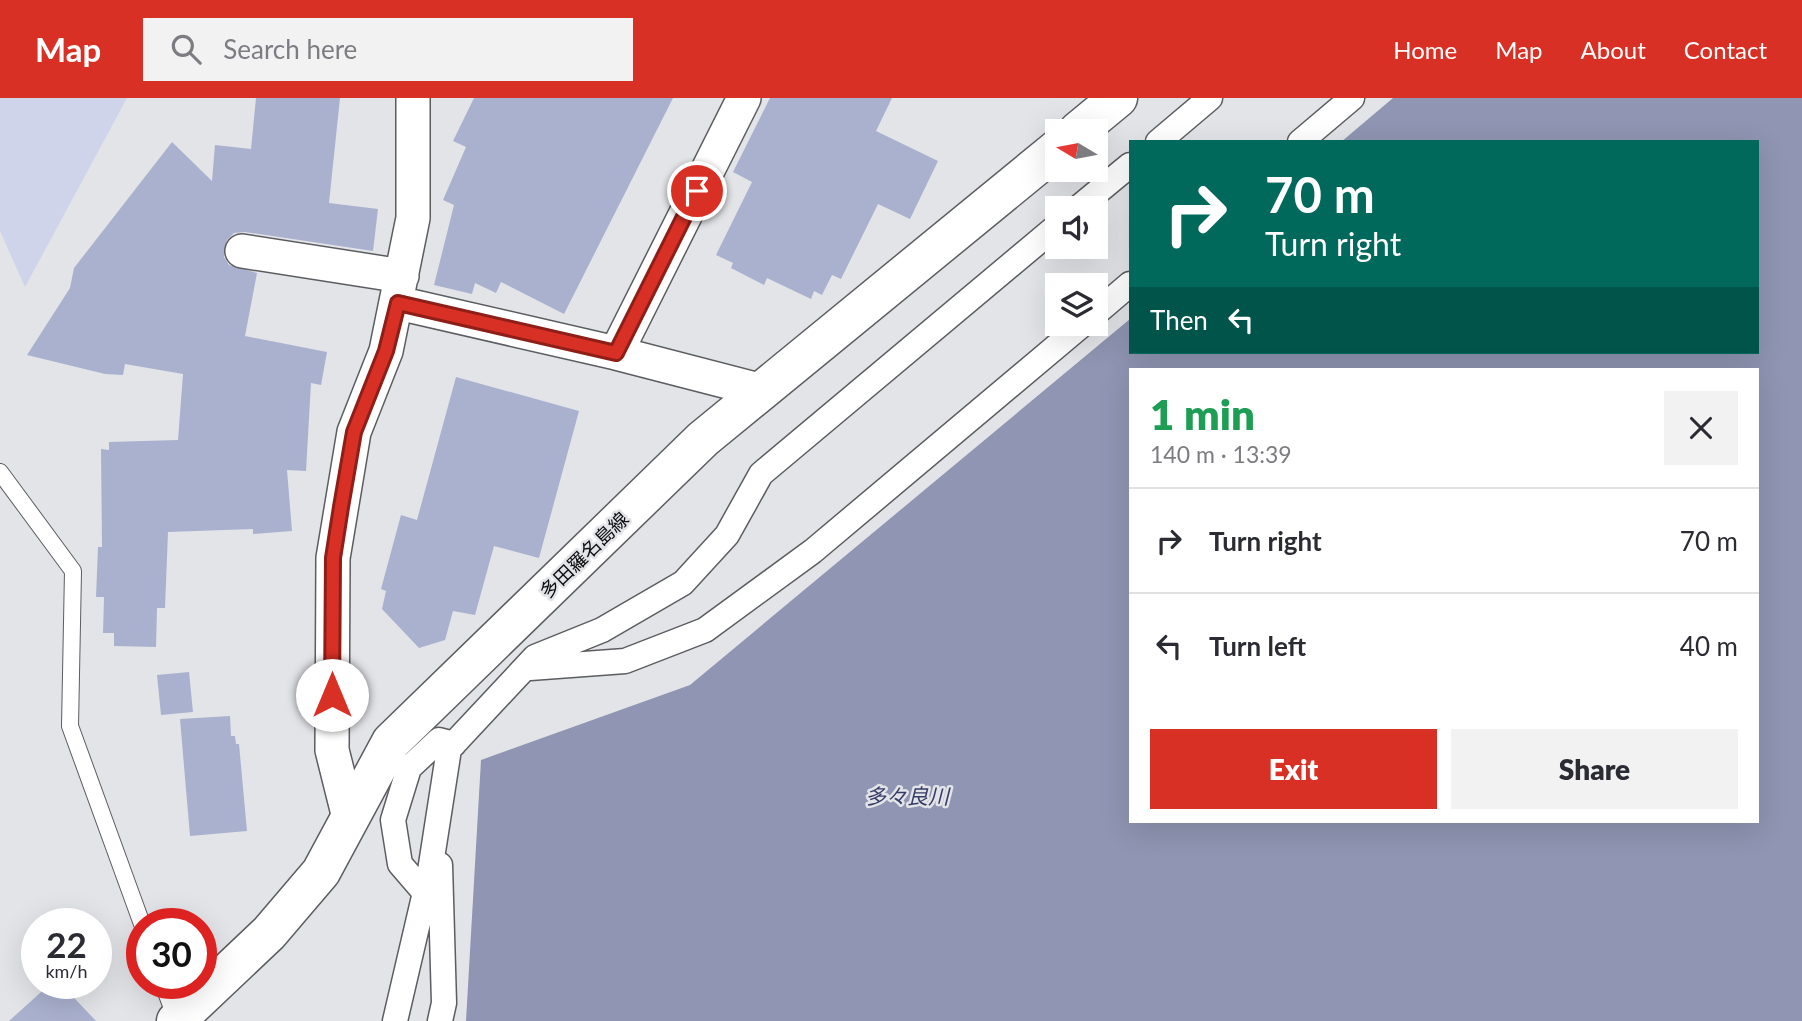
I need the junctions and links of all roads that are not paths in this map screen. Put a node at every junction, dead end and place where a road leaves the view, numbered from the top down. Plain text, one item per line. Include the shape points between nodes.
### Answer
1 (413, 98) edge
2 (744, 98) edge
3 (1118, 98) edge
4 (1210, 98) edge
5 (1352, 98) edge
6 (1093, 119) edge
7 (1160, 140) edge
8 (1302, 140) edge
9 (1045, 159) edge
10 (1129, 165) edge
11 (1092, 196) edge
12 (1045, 236) edge
13 (242, 251) dead end
14 (1129, 285) edge
15 (400, 290) junction
16 (1108, 303) edge
17 (1069, 336) edge
18 (616, 353) junction
19 (763, 391) junction
20 (0, 472) edge
21 (525, 668) junction
22 (454, 744) junction
23 (439, 814) junction
24 (349, 818) junction
25 (425, 893) junction
26 (136, 908) edge
27 (168, 999) edge
28 (176, 1021) edge
29 (395, 1021) edge
30 (440, 1021) edge

1 - 15 street via 414,218
2 - 18 street
3 - 6 main road
4 - 7 street
5 - 8 street
9 - 19 main road, 多田羅名島線
10 - 11 street
12 - 21 street via 761,474 727,535 683,583 602,630 535,657
13 - 15 street
14 - 16 street
15 - 18 street
15 - 24 street via 386,351 354,432 333,558 332,750
17 - 21 street via 813,551 705,629 625,661
18 - 19 street
19 - 24 main road, 多田羅名島線 via 703,439 391,742
20 - 26 lane via 73,571 70,726
21 - 22 street
22 - 23 street via 449,749
22 - 25 street via 439,740 409,768 393,820 400,864
23 - 25 street
23 - 30 street via 444,1003
24 - 28 main road, 多田羅名島線 via 321,872 269,933
25 - 29 street
27 - 28 lane

